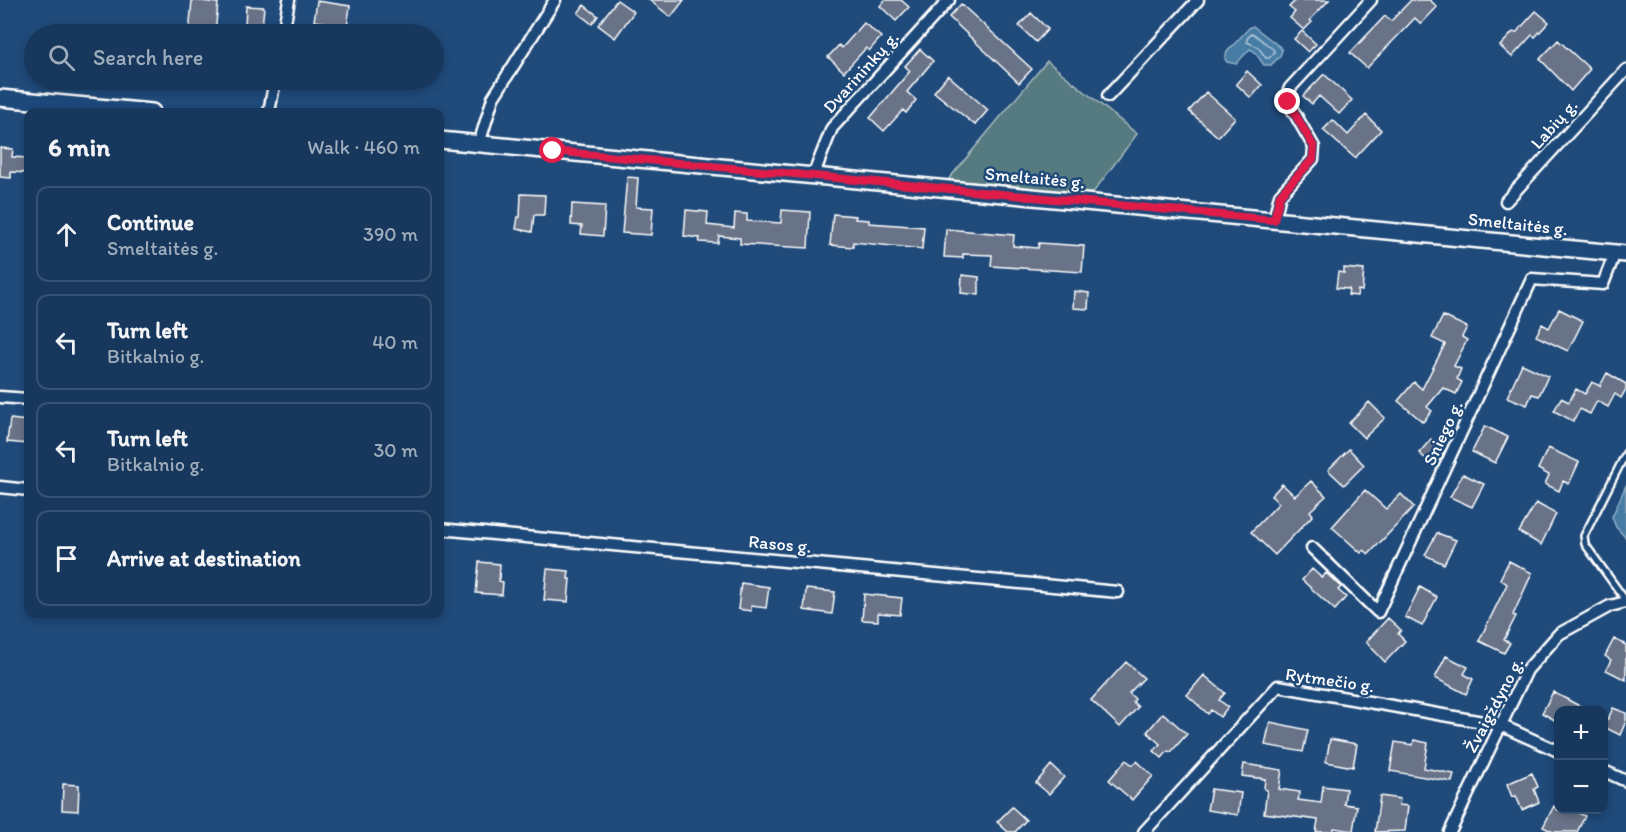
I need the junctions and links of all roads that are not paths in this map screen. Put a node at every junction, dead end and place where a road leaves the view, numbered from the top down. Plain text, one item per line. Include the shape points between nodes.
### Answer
1 (289, 0) edge
2 (555, 0) edge
3 (949, 0) edge
4 (1198, 0) edge
5 (1371, 0) edge
6 (284, 24) edge
7 (1626, 70) edge
8 (273, 90) edge
9 (1108, 96) dead end
10 (0, 98) edge
11 (109, 108) edge
12 (270, 108) edge
13 (444, 140) edge
14 (479, 144) junction
15 (813, 176) junction
16 (1506, 201) dead end
17 (1274, 220) junction
18 (1621, 254) edge
19 (0, 397) edge
20 (24, 399) edge
21 (1626, 453) edge
22 (0, 487) edge
23 (24, 490) edge
24 (444, 528) edge
25 (1312, 548) dead end
26 (1118, 592) dead end
27 (1626, 601) edge
28 (1500, 724) junction
29 (1554, 749) edge
30 (1608, 773) edge
31 (1626, 781) edge
32 (1144, 832) edge
33 (1450, 832) edge

1 - 6 street
2 - 14 street via 493,98
3 - 15 street, Dvarininkų g. via 832,128
4 - 9 street
5 - 17 street via 1290,88 1288,102 1315,154 1280,195
7 - 16 street, Labių g.
8 - 12 street
10 - 11 main road
13 - 14 main road, Smeltaitės g.
14 - 15 main road, Smeltaitės g.
15 - 17 main road, Smeltaitės g.
17 - 18 main road, Smeltaitės g.
18 - 25 street, Sniego g. via 1604,284 1532,279 1378,612
19 - 20 street
21 - 27 lane via 1584,536 1585,544
22 - 23 street
24 - 26 street, Rasos g.
27 - 28 street, Žvaigždyno g. via 1559,634 1527,670
28 - 29 street
28 - 32 street, Rytmečio g. via 1278,686
28 - 33 street, Žvaigždyno g.
30 - 31 street

